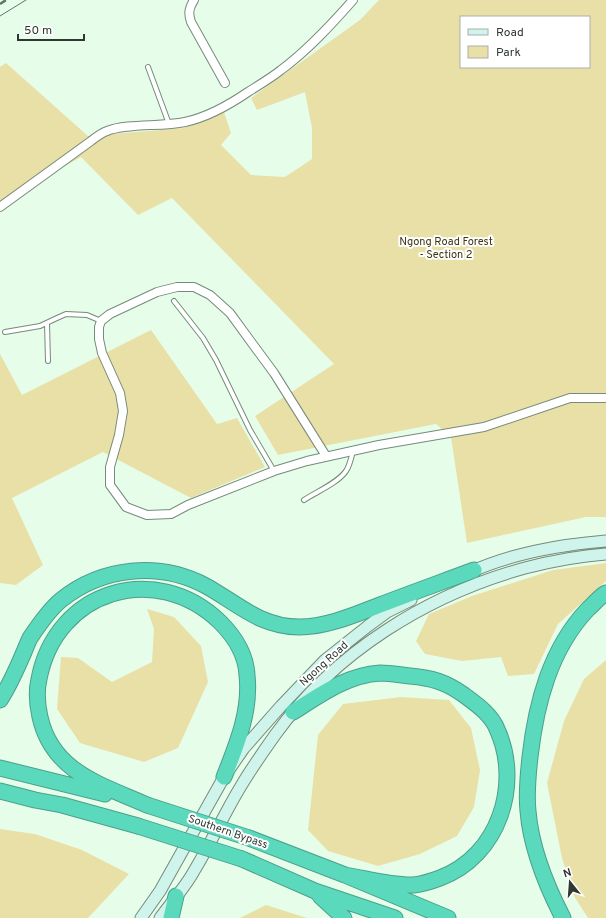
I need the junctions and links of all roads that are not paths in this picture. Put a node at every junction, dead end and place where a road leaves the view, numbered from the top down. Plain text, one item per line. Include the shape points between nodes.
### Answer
1 (194, 0) edge
2 (353, 0) edge
3 (148, 67) dead end
4 (225, 83) dead end
5 (170, 124) junction
6 (0, 207) edge
7 (174, 301) dead end
8 (101, 320) junction
9 (47, 323) junction
10 (5, 332) dead end
11 (48, 361) dead end
12 (606, 398) edge
13 (353, 450) junction
14 (326, 456) junction
15 (274, 471) junction
16 (304, 500) dead end
17 (606, 541) edge
18 (606, 554) edge
19 (474, 570) junction
20 (606, 593) edge
21 (0, 700) edge
22 (293, 712) junction
23 (0, 768) edge
24 (224, 777) junction
25 (0, 791) edge
26 (0, 800) edge
27 (34, 800) junction
28 (146, 805) junction
29 (345, 875) junction
30 (315, 891) junction
31 (176, 896) junction
32 (141, 918) edge
33 (160, 918) edge
34 (171, 918) edge
35 (344, 918) edge
36 (395, 918) edge
37 (448, 918) edge
38 (563, 918) edge

1 - 4 street via 189,8 191,22
2 - 5 street via 308,48 274,75 231,103 196,119
3 - 5 lane
5 - 6 street via 107,131
7 - 15 lane via 213,354 250,430
8 - 9 lane via 87,315 66,314
8 - 14 street via 157,292 177,287 194,287 210,295 230,313 265,361
8 - 15 street via 99,339 102,353 120,393 122,411 119,435 110,467 110,485 126,507 147,515 171,514
9 - 10 lane
9 - 11 lane
12 - 13 street via 570,398 484,427
13 - 14 street
13 - 16 lane via 345,473
14 - 15 street
17 - 19 main road, Ngong Road via 557,546 509,557
18 - 22 main road, Ngong Road via 572,558 512,572 455,592 429,605 360,648 313,690
19 - 21 highway via 340,620 298,628 254,617 205,586 175,574 138,570 112,574 77,589 60,601 30,639
19 - 24 main road, Ngong Road via 387,612 325,660 244,748
20 - 38 highway via 581,617 565,638 539,702 532,740 527,784 531,832 540,865
22 - 29 highway via 335,686 365,676 380,673 426,677 442,682 484,710 497,727 501,738 507,761 504,800 495,830 486,845 465,865 448,875 415,885
22 - 31 main road, Ngong Road via 241,785 193,873
23 - 28 highway, Southern Bypass
24 - 28 highway via 240,734 247,699 247,674 243,656 236,642 211,613 182,596 148,589 120,591 92,602 65,623 54,638 41,668 36,693 38,710 48,740 66,764 89,780
24 - 32 main road, Ngong Road via 171,872
25 - 27 highway, Southern Bypass
26 - 27 highway
27 - 30 highway, Southern Bypass, bridge via 138,826 242,860
28 - 29 highway, Southern Bypass, bridge via 249,838
29 - 37 highway, Southern Bypass
30 - 35 highway
30 - 36 highway, Southern Bypass
31 - 33 main road, Ngong Road
31 - 34 highway

